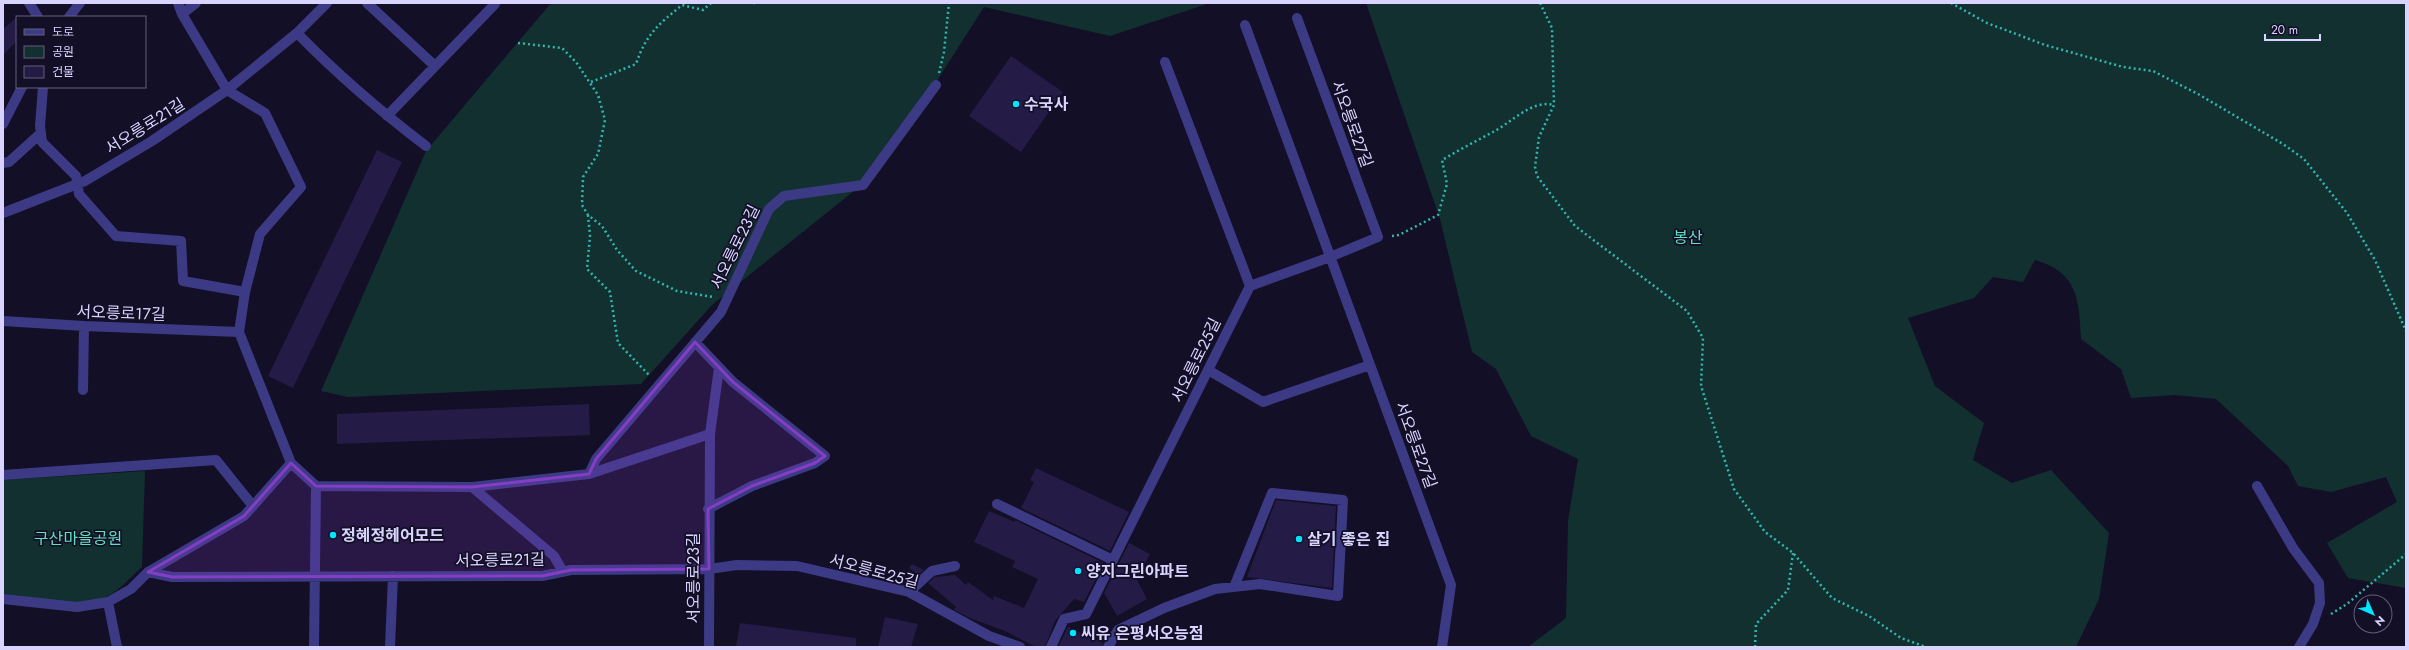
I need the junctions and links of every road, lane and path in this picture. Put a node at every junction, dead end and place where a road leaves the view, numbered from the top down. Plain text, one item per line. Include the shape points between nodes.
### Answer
1 (29, 3) edge
2 (80, 3) edge
3 (178, 3) edge
4 (196, 3) edge
5 (327, 3) edge
6 (367, 3) edge
7 (494, 3) edge
8 (712, 3) edge
9 (753, 3) edge
10 (758, 3) edge
11 (947, 3) edge
12 (1540, 3) edge
13 (1951, 3) edge
14 (182, 14) junction
15 (37, 16) edge
16 (70, 16) edge
17 (1297, 18) dead end
18 (1245, 25) dead end
19 (297, 33) junction
20 (518, 43) dead end
21 (1165, 62) dead end
22 (435, 66) junction
23 (591, 82) junction
24 (936, 85) joint
25 (21, 88) edge
26 (43, 88) edge
27 (227, 90) junction
28 (1554, 105) junction
29 (387, 116) junction
30 (3, 124) edge
31 (41, 133) junction
32 (426, 146) dead end
33 (3, 163) edge
34 (77, 184) junction
35 (3, 213) edge
36 (588, 215) junction
37 (1378, 237) junction
38 (1330, 257) junction
39 (1250, 286) junction
40 (245, 292) junction
41 (727, 298) junction
42 (3, 321) edge
43 (84, 326) junction
44 (2406, 331) edge
45 (239, 332) junction
46 (695, 342) junction
47 (1370, 365) junction
48 (719, 368) junction
49 (1208, 370) junction
50 (656, 388) junction
51 (83, 390) dead end
52 (710, 434) junction
53 (291, 464) junction
54 (590, 474) junction
55 (3, 475) edge
56 (316, 486) junction
57 (2257, 486) dead end
58 (472, 487) junction
59 (997, 504) dead end
60 (253, 506) junction
61 (708, 509) junction
62 (1793, 553) junction
63 (2406, 554) edge
64 (1113, 560) junction
65 (955, 566) dead end
66 (710, 569) junction
67 (148, 572) junction
68 (562, 572) junction
69 (393, 576) junction
70 (315, 577) junction
71 (1234, 587) junction
72 (909, 592) junction
73 (3, 599) edge
74 (108, 602) junction
75 (2313, 624) junction
76 (117, 647) edge
77 (314, 647) edge
78 (390, 647) edge
79 (709, 647) edge
80 (1020, 647) edge
81 (1051, 647) edge
82 (1108, 647) edge
83 (1442, 647) edge
84 (1755, 647) edge
85 (1926, 647) edge
86 (2299, 647) edge

1 - 15 street
2 - 16 street
3 - 14 street
4 - 14 street
5 - 19 street, 서오릉로21길
6 - 22 street
7 - 22 street
8 - 23 path via 703,10 682,5 654,28 642,47 636,64
9 - 10 path
11 - 24 path via 944,52
12 - 28 path via 1552,28
13 - 44 path via 1987,23 2045,45 2123,67 2153,71 2283,144 2304,160 2347,213 2375,260
14 - 27 street
17 - 37 street, 서오릉로27길
18 - 38 street, 서오릉로27길
19 - 27 street, 서오릉로21길
19 - 29 street via 329,66
20 - 23 path via 562,48
21 - 39 street
22 - 29 street
23 - 36 path via 598,95 604,120 598,154 583,177 582,205
24 - 41 street, 서오릉로23길 via 863,185 784,196 768,209
25 - 30 street
26 - 31 street
27 - 34 street, 서오릉로21길 via 152,140
27 - 40 street via 265,114 301,187 260,234
28 - 37 path via 1543,104 1521,113 1495,132 1468,144 1442,160 1447,184 1438,215 1399,235
28 - 62 path via 1538,137 1535,167 1537,176 1575,226 1687,311 1703,338 1701,386 1734,489 1765,532
29 - 32 street
31 - 33 street via 9,162
31 - 34 street via 42,142 76,176
34 - 35 street
34 - 40 street via 79,194 116,236 181,240 183,281
36 - 41 path via 602,226 617,250 636,270 677,291
36 - 50 path via 590,236 587,269 610,292 618,343 654,381
37 - 38 street
38 - 39 street
38 - 47 street, 서오릉로27길
39 - 49 street, 서오릉로25길
40 - 45 street
41 - 46 street, 서오릉로23길 via 721,312
42 - 43 street, 서오릉로17길
43 - 45 street, 서오릉로17길
43 - 51 street
45 - 53 street
46 - 48 street, 서오릉로23길
46 - 50 street, 서오릉로23길
47 - 49 street via 1263,402
47 - 83 street, 서오릉로27길 via 1451,585
48 - 52 street, 서오릉로23길
48 - 61 street, 서오릉로23길 via 825,456 815,463 752,486
49 - 64 street, 서오릉로25길
50 - 54 street, 서오릉로23길 via 596,459
52 - 54 street
52 - 61 street, 서오릉로23길
53 - 56 street
53 - 60 street
54 - 58 street
55 - 60 street via 216,460
56 - 58 street
56 - 70 street
57 - 75 street via 2293,548 2319,583 2320,603
58 - 68 street via 554,556
59 - 64 street
60 - 67 street via 244,516
61 - 66 street, 서오릉로23길
62 - 84 path via 1788,590 1756,624
62 - 85 path via 1832,598 1869,616 1901,638
63 - 75 path via 2347,604
64 - 81 street, 서오릉로25길 via 1086,614 1064,619
65 - 72 street via 932,571
66 - 68 street, 서오릉로21길
66 - 72 street, 서오릉로25길 via 738,565 797,566
66 - 79 street, 서오릉로23길
67 - 70 street, 서오릉로21길 via 172,577
67 - 74 street via 131,589
68 - 69 street, 서오릉로21길 via 542,576
69 - 70 street, 서오릉로21길
69 - 78 street
70 - 77 street
71 - 71 street via 1260,584 1338,596 1343,500 1272,492
71 - 82 street via 1215,589 1151,614 1118,630
72 - 80 street, 서오릉로25길 via 990,636
73 - 74 street via 77,607
74 - 76 street
75 - 86 street

